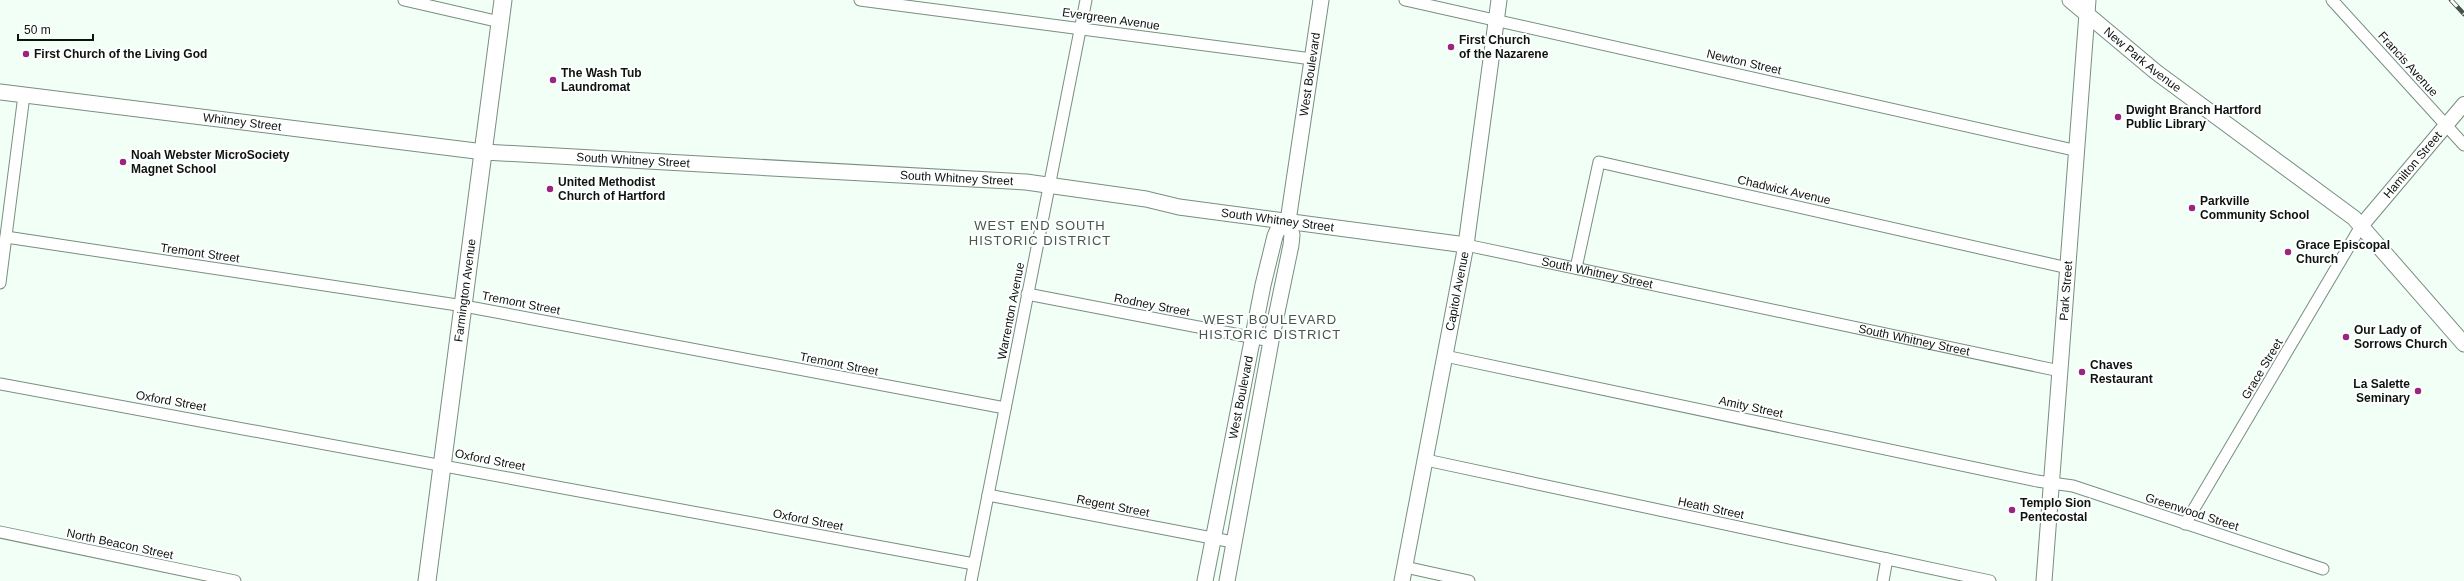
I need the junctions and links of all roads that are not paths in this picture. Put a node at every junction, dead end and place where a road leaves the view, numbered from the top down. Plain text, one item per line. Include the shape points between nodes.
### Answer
1 (404, 0) edge
2 (503, 0) edge
3 (860, 0) edge
4 (1086, 0) edge
5 (1321, 0) edge
6 (1405, 0) edge
7 (1499, 0) edge
8 (2070, 0) edge
9 (2088, 0) edge
10 (2332, 0) edge
11 (918, 4) edge
12 (2088, 15) junction
13 (1496, 19) junction
14 (500, 22) junction
15 (1081, 28) junction
16 (1312, 59) junction
17 (0, 92) edge
18 (24, 95) junction
19 (2464, 104) edge
20 (2446, 125) junction
21 (2464, 145) edge
22 (2078, 151) junction
23 (484, 152) junction
24 (1049, 185) junction
25 (1288, 221) junction
26 (2362, 226) junction
27 (6, 237) junction
28 (1466, 245) junction
29 (1576, 268) junction
30 (2068, 268) junction
31 (0, 283) edge
32 (1027, 294) junction
33 (464, 306) junction
34 (1252, 337) junction
35 (1271, 341) junction
36 (2464, 344) edge
37 (1445, 356) junction
38 (2060, 370) junction
39 (0, 384) edge
40 (1005, 408) junction
41 (1426, 460) junction
42 (442, 464) junction
43 (2051, 483) junction
44 (988, 495) junction
45 (2185, 524) junction
46 (0, 532) edge
47 (1213, 538) junction
48 (1233, 542) junction
49 (1887, 559) junction
50 (974, 564) junction
51 (2323, 569) dead end
52 (1404, 574) edge
53 (236, 581) edge
54 (427, 581) edge
55 (971, 581) edge
56 (1205, 581) edge
57 (1227, 581) edge
58 (1469, 581) edge
59 (1883, 581) edge
60 (1990, 581) edge
61 (2044, 581) edge

1 - 14 street
2 - 14 main road, Farmington Avenue
3 - 11 street, Evergreen Avenue
4 - 15 street, Warrenton Avenue
5 - 16 main road, West Boulevard
6 - 13 street, Newton Street
7 - 13 main road, Capitol Avenue
8 - 12 main road, New Park Avenue
9 - 12 main road, Park Street
10 - 20 street, Francis Avenue
11 - 15 street, Evergreen Avenue
12 - 22 main road, Park Street
12 - 26 main road, New Park Avenue via 2151,68
13 - 22 street, Newton Street
13 - 28 main road, Capitol Avenue
14 - 23 main road, Farmington Avenue
15 - 16 street, Evergreen Avenue
15 - 24 street, Warrenton Avenue
16 - 25 main road, West Boulevard
17 - 18 main road, Whitney Street
18 - 23 main road, Whitney Street
18 - 27 street
19 - 20 street, Hamilton Street
20 - 21 street, Francis Avenue
20 - 26 street, Hamilton Street
22 - 30 main road, Park Street
23 - 24 main road, South Whitney Street
23 - 33 main road, Farmington Avenue
24 - 25 main road, South Whitney Street via 1146,199 1179,207
24 - 32 street, Warrenton Avenue
25 - 28 main road, South Whitney Street
25 - 34 main road, West Boulevard via 1279,227 1275,236
25 - 35 main road, West Boulevard via 1292,235 1291,245
26 - 36 main road, New Park Avenue
26 - 45 street, Grace Street
27 - 31 street
27 - 33 street, Tremont Street
28 - 29 street, South Whitney Street
28 - 37 main road, Capitol Avenue
29 - 30 street, Chadwick Avenue via 1599,162
29 - 38 street, South Whitney Street
30 - 38 main road, Park Street
32 - 34 street, Rodney Street
32 - 40 street, Warrenton Avenue
33 - 40 street, Tremont Street
33 - 42 main road, Farmington Avenue
34 - 35 street, Rodney Street
34 - 47 main road, West Boulevard
35 - 48 main road, West Boulevard
37 - 41 main road, Capitol Avenue
37 - 43 street, Amity Street
38 - 43 main road, Park Street
39 - 42 street, Oxford Street
40 - 44 street, Warrenton Avenue
41 - 49 street, Heath Street
41 - 52 main road, Capitol Avenue
42 - 50 street, Oxford Street
42 - 54 main road, Farmington Avenue
43 - 45 street, Greenwood Street via 2073,486
43 - 61 main road, Park Street
44 - 47 street, Regent Street
44 - 50 street, Warrenton Avenue
45 - 51 street, Greenwood Street
46 - 53 street, North Beacon Street
47 - 48 street, Regent Street
47 - 56 main road, West Boulevard
48 - 57 main road, West Boulevard
49 - 59 street
49 - 60 street, Heath Street
50 - 55 street, Warrenton Avenue
52 - 58 street

